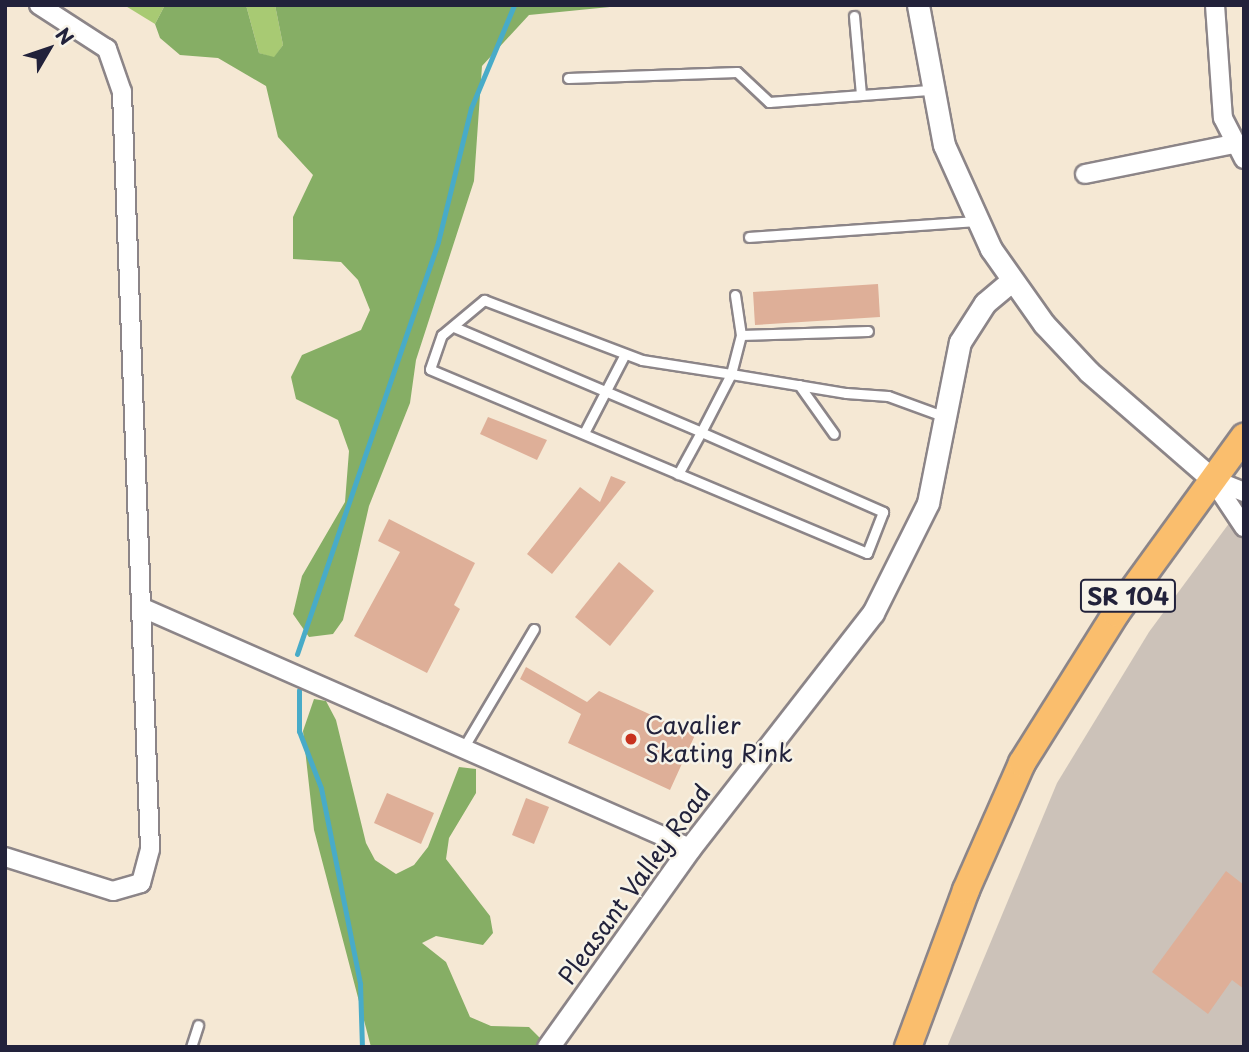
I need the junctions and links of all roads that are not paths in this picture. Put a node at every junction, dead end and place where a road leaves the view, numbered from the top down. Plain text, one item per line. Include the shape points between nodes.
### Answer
1 (38, 5) edge
2 (918, 5) edge
3 (1214, 5) edge
4 (854, 16) dead end
5 (568, 78) dead end
6 (929, 90) junction
7 (862, 95) junction
8 (1239, 151) edge
9 (1085, 174) dead end
10 (975, 221) junction
11 (750, 237) dead end
12 (1011, 281) junction
13 (735, 295) dead end
14 (454, 327) junction
15 (868, 331) dead end
16 (741, 335) junction
17 (625, 354) junction
18 (731, 374) junction
19 (799, 385) junction
20 (604, 391) junction
21 (943, 416) junction
22 (701, 432) junction
23 (584, 433) junction
24 (834, 434) dead end
25 (1244, 436) edge
26 (678, 474) junction
27 (1212, 479) junction
28 (1244, 492) edge
29 (1244, 527) edge
30 (143, 608) junction
31 (534, 629) dead end
32 (465, 745) junction
33 (690, 848) junction
34 (5, 857) edge
35 (198, 1025) dead end
36 (191, 1047) edge
37 (548, 1047) edge
38 (908, 1047) edge

1 - 30 street via 107,49 122,92
2 - 6 street
3 - 8 street via 1223,118
4 - 7 lane
5 - 7 lane via 737,72 769,102
6 - 7 lane
6 - 10 street
8 - 9 street
10 - 11 lane
10 - 12 street
12 - 21 street, Pleasant Valley Road via 985,303 960,342
12 - 27 street via 1088,372
13 - 16 lane
14 - 17 lane via 484,300
14 - 20 lane
14 - 23 lane via 442,335 430,369
15 - 16 lane
16 - 18 lane
17 - 18 lane
17 - 20 lane
18 - 19 lane
18 - 22 lane
19 - 21 lane via 888,396
19 - 24 lane
20 - 22 lane
20 - 23 lane
21 - 33 street, Pleasant Valley Road via 928,503 889,585
22 - 26 lane
22 - 26 lane via 883,512 867,553
23 - 26 lane
25 - 27 main road, SR 104
27 - 28 street
27 - 29 street
27 - 38 main road, SR 104 via 1116,613 1022,763 965,890
30 - 32 street
30 - 34 street via 149,869 141,883 113,891
31 - 32 lane
32 - 33 street
33 - 37 street, Pleasant Valley Road
35 - 36 lane

